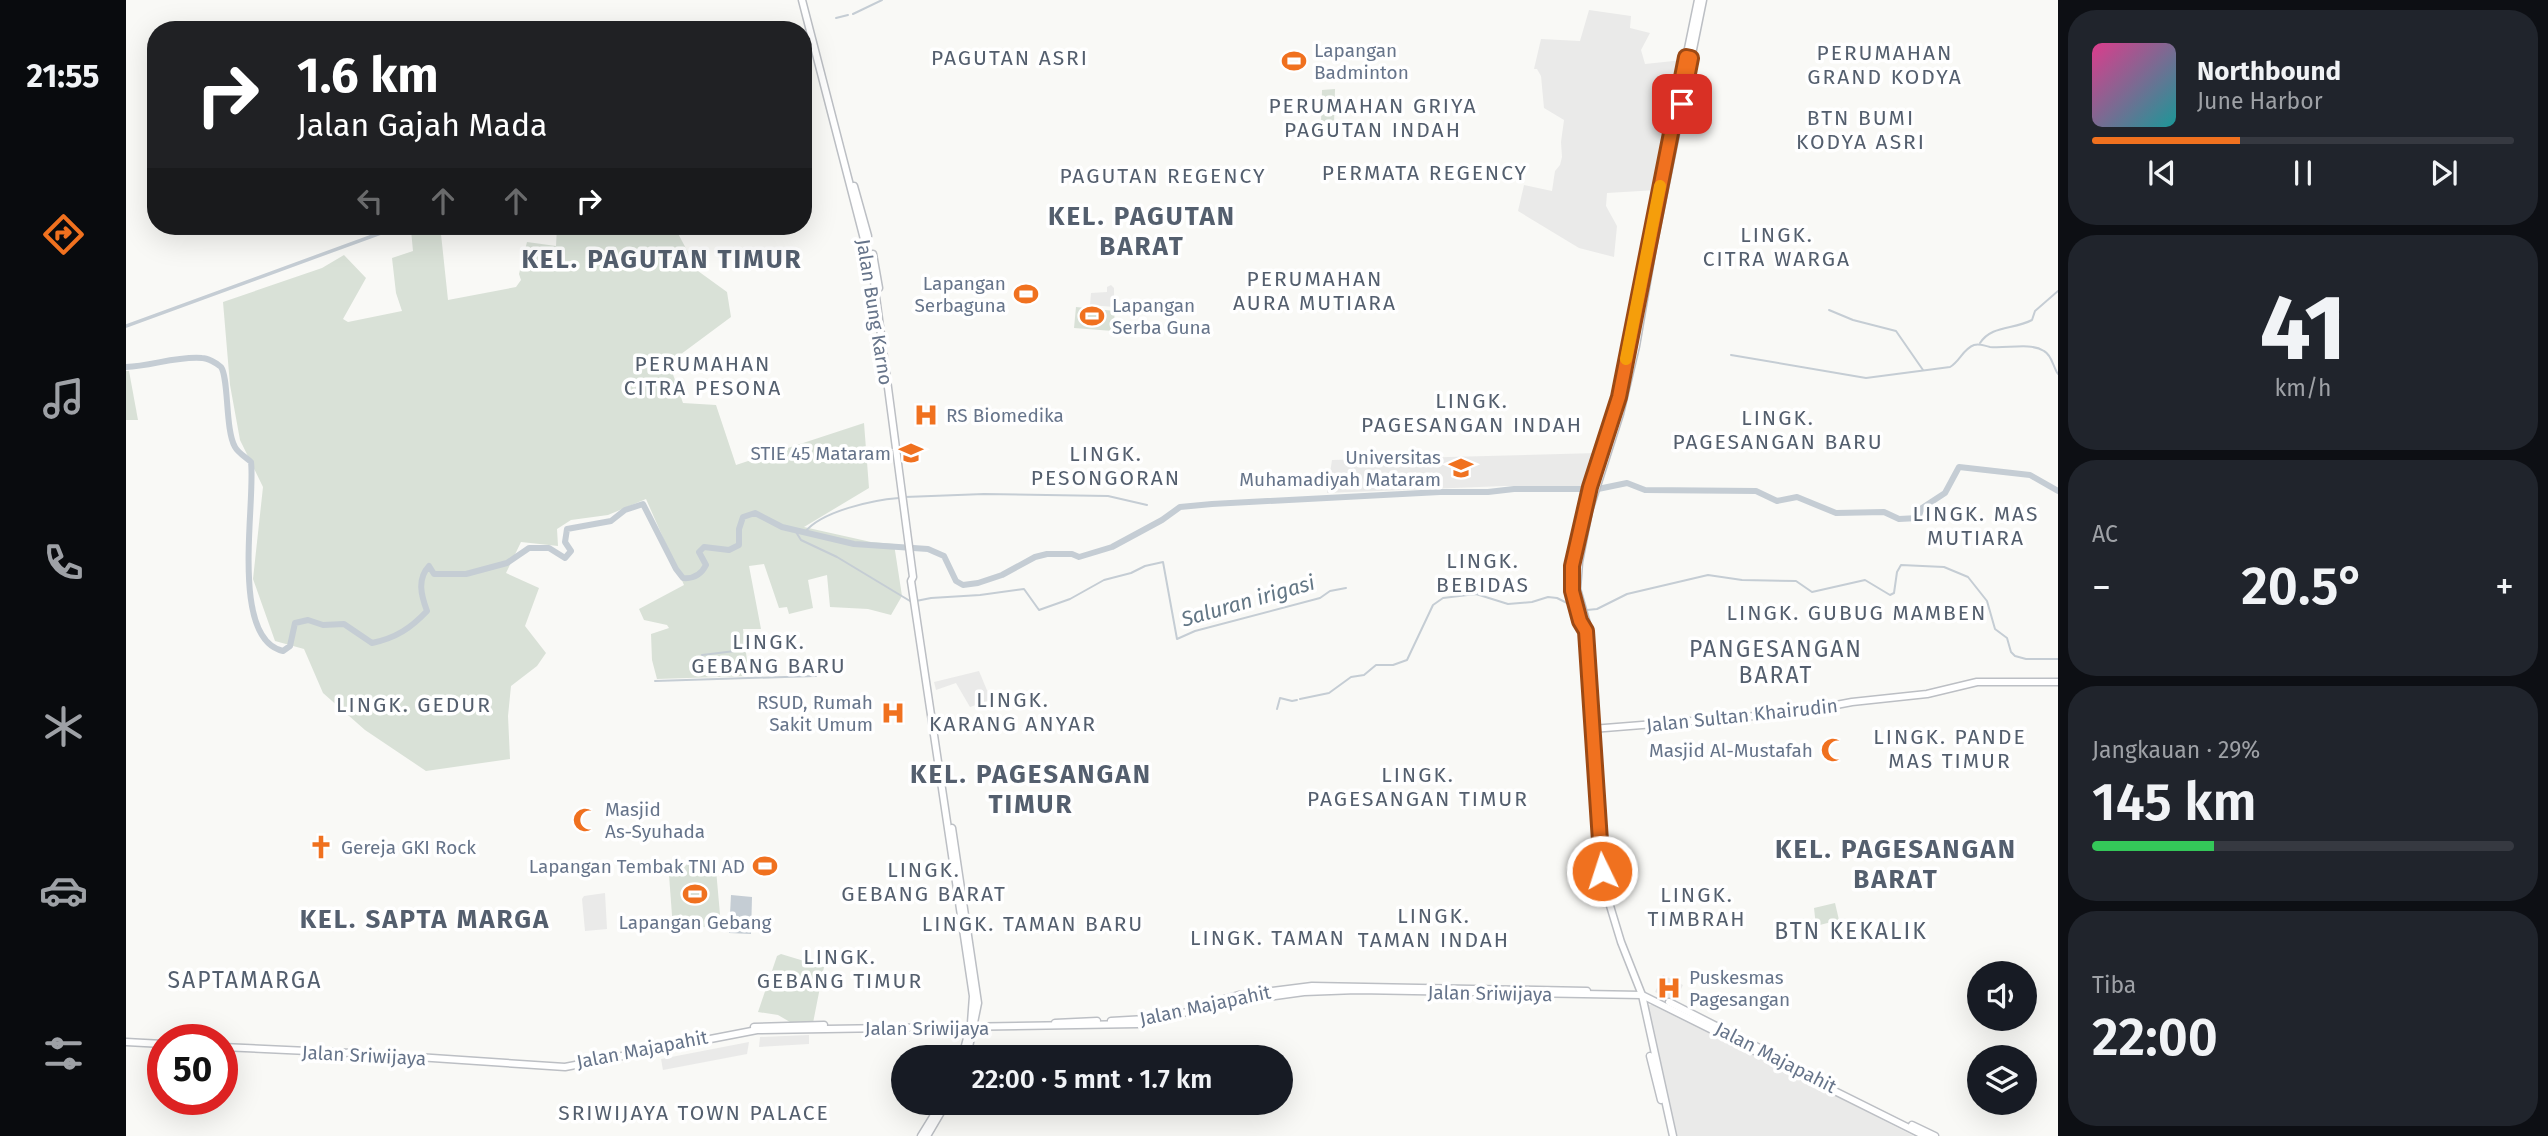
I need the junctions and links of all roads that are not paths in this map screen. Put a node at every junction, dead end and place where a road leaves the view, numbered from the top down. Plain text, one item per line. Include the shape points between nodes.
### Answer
1 (802, 0) edge
2 (1700, 0) edge
3 (808, 21) edge
4 (812, 35) edge
5 (825, 83) junction
6 (863, 227) junction
7 (2058, 682) edge
8 (1592, 729) junction
9 (1639, 999) junction
10 (1659, 1002) junction
11 (973, 1025) junction
12 (825, 1027) joint
13 (126, 1042) edge
14 (147, 1043) edge
15 (968, 1045) edge
16 (238, 1048) edge
17 (1778, 1060) junction
18 (529, 1064) joint
19 (937, 1115) edge
20 (1895, 1119) junction
21 (925, 1135) edge
22 (1670, 1136) edge
23 (1925, 1136) edge
24 (1935, 1136) edge

1 - 3 main road, Jalan Bung Karno
2 - 8 main road via 1624,384 1576,561
4 - 5 main road, Jalan Bung Karno
5 - 6 main road, Jalan Bung Karno
5 - 6 main road, Jalan Bung Karno
6 - 11 main road via 883,310 912,577 978,1003
7 - 8 main road, Jalan Sultan Khairudin via 1988,680 1794,713
8 - 9 main road via 1604,886
9 - 10 main road, Jalan Majapahit
9 - 10 main road
9 - 11 main road, Jalan Sriwijaya via 1461,989 1293,992 1224,1003 1147,1024
9 - 17 main road, Jalan Majapahit via 1651,994
9 - 22 main road
10 - 17 main road, Jalan Majapahit
11 - 12 main road, Jalan Sriwijaya
11 - 15 main road
12 - 18 main road, Jalan Majapahit via 764,1026 565,1064
13 - 14 main road
16 - 18 main road, Jalan Sriwijaya
17 - 20 main road, Jalan Majapahit
19 - 21 main road
20 - 23 main road, Jalan Majapahit
20 - 24 main road, Jalan Majapahit

